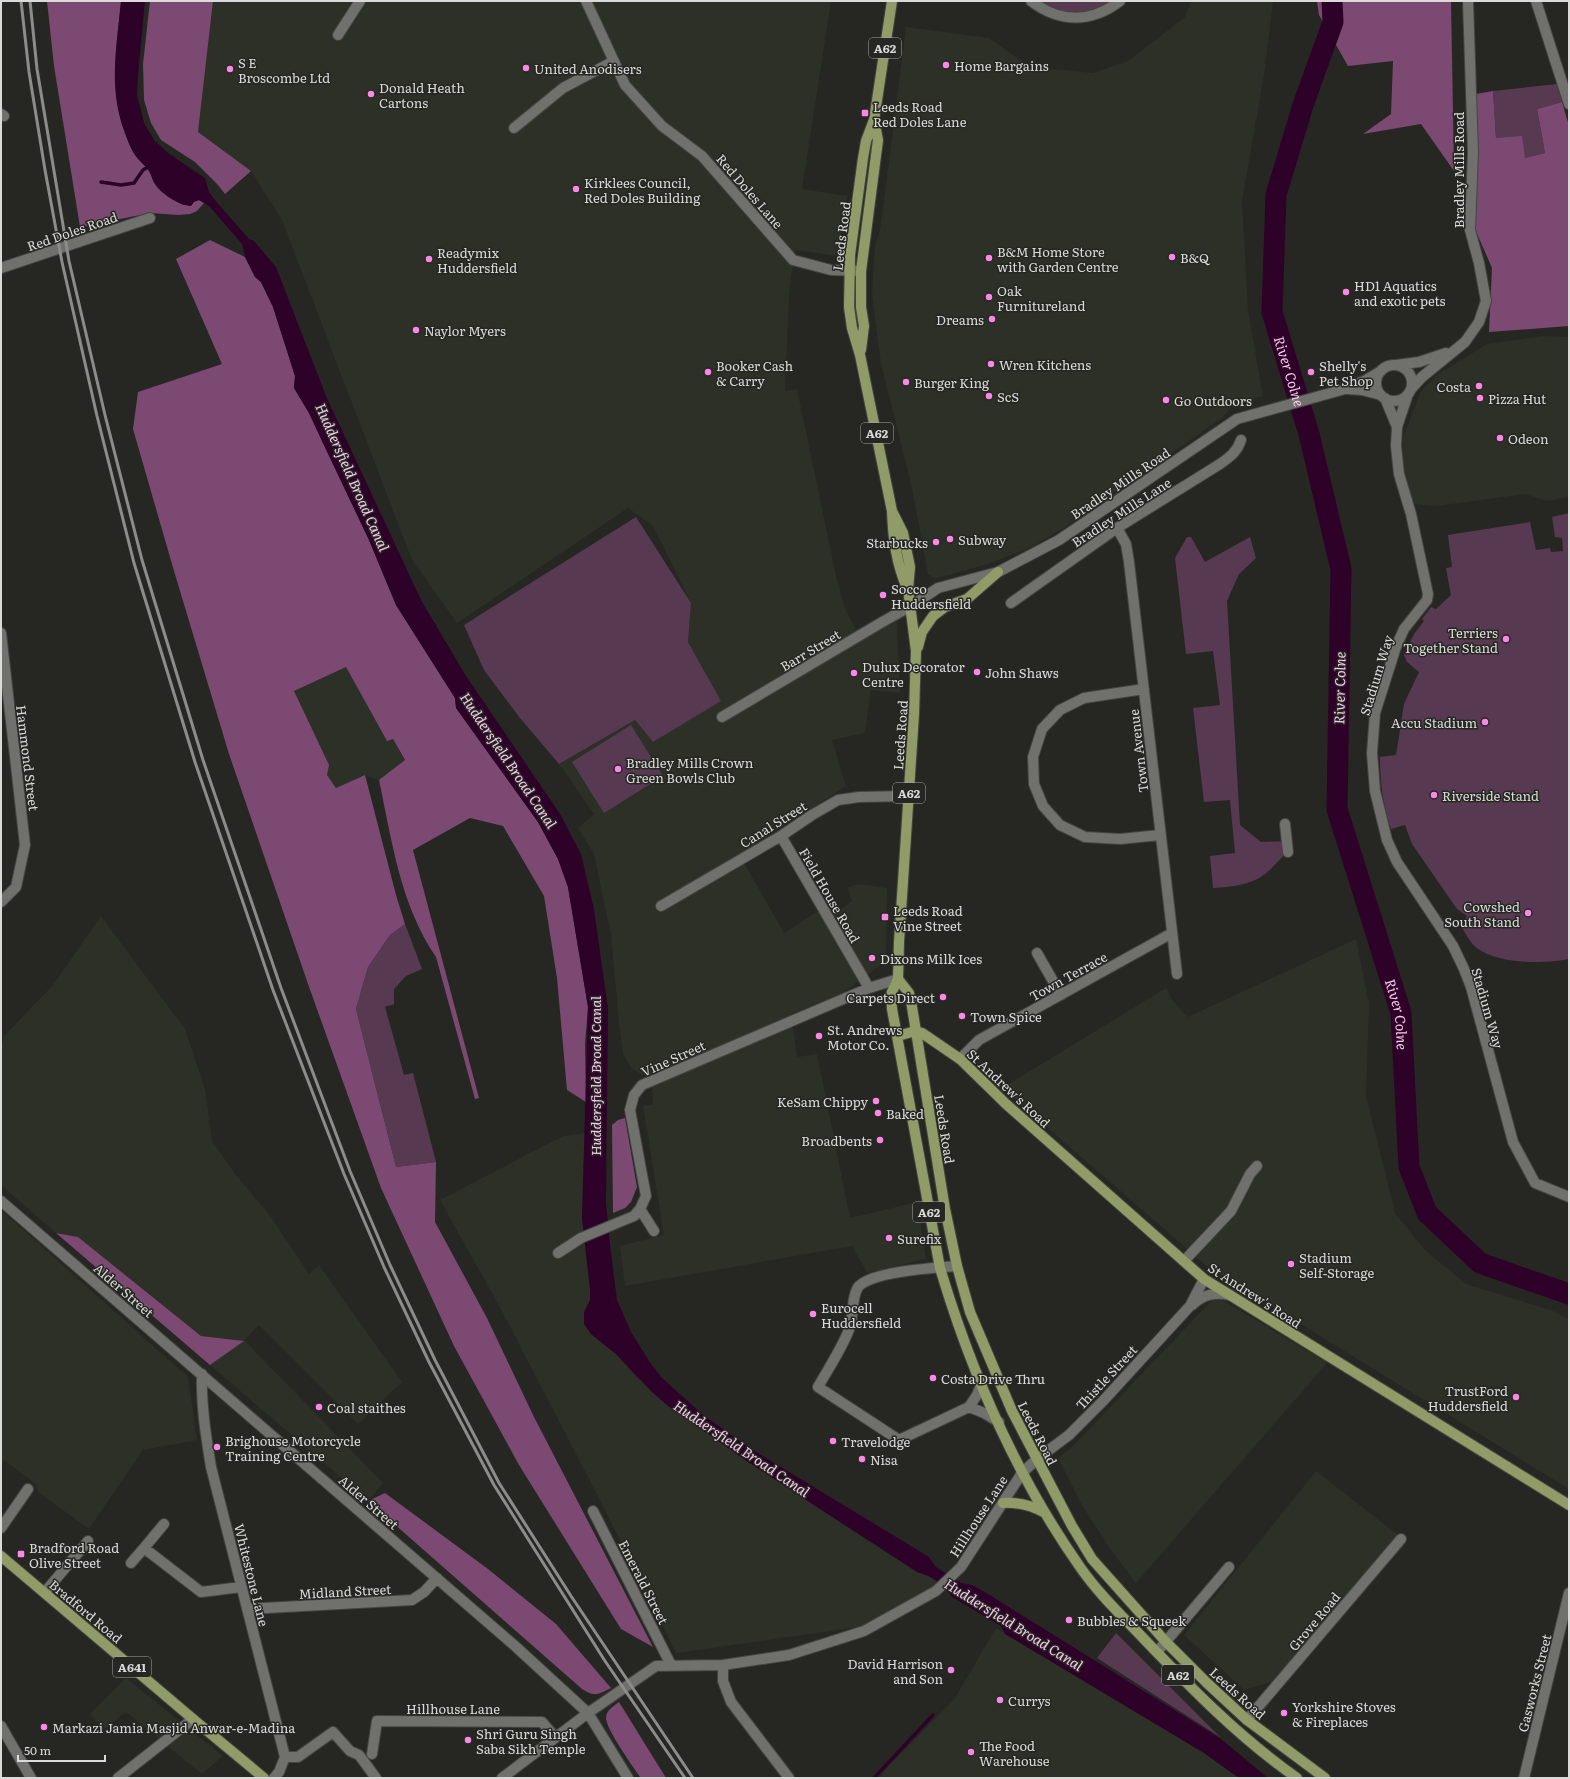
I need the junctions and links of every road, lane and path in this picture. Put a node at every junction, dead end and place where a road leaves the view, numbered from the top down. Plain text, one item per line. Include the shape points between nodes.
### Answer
1 (360, 1) edge
2 (586, 1) edge
3 (892, 1) edge
4 (1031, 1) edge
5 (1120, 1) edge
6 (1468, 1) edge
7 (1536, 1) edge
8 (338, 35) dead end
9 (614, 61) junction
10 (1569, 104) edge
11 (874, 120) junction
12 (514, 128) dead end
13 (150, 218) dead end
14 (1, 268) edge
15 (849, 271) junction
16 (861, 271) junction
17 (1454, 350) junction
18 (860, 355) junction
19 (1395, 365) junction
20 (1381, 371) junction
21 (1345, 389) junction
22 (1410, 392) junction
23 (1383, 397) junction
24 (1397, 427) junction
25 (1241, 440) dead end
26 (1117, 528) junction
27 (998, 572) junction
28 (1011, 603) dead end
29 (911, 606) junction
30 (1, 633) edge
31 (916, 651) junction
32 (1144, 689) junction
33 (722, 717) dead end
34 (908, 796) junction
35 (1285, 824) dead end
36 (1160, 835) junction
37 (781, 836) junction
38 (1288, 852) dead end
39 (1, 902) edge
40 (661, 906) dead end
41 (1172, 933) junction
42 (1037, 952) dead end
43 (1177, 974) dead end
44 (898, 979) junction
45 (869, 988) junction
46 (1061, 995) junction
47 (916, 1031) junction
48 (898, 1036) junction
49 (960, 1059) junction
50 (1257, 1166) dead end
51 (1569, 1196) edge
52 (1, 1201) edge
53 (640, 1209) junction
54 (654, 1231) dead end
55 (558, 1253) dead end
56 (1184, 1261) junction
57 (957, 1266) junction
58 (940, 1268) junction
59 (1204, 1279) junction
60 (1230, 1295) junction
61 (1190, 1306) junction
62 (202, 1374) junction
63 (982, 1383) junction
64 (970, 1407) junction
65 (999, 1422) junction
66 (1037, 1459) junction
67 (1022, 1473) junction
68 (28, 1489) dead end
69 (1003, 1503) junction
70 (1569, 1505) edge
71 (593, 1511) dead end
72 (1045, 1513) junction
73 (164, 1524) dead end
74 (1, 1528) edge
75 (1401, 1539) dead end
76 (88, 1541) dead end
77 (144, 1548) junction
78 (1, 1556) edge
79 (131, 1563) dead end
80 (1229, 1567) dead end
81 (438, 1578) junction
82 (242, 1587) junction
83 (45, 1592) junction
84 (1569, 1593) edge
85 (247, 1609) junction
86 (1166, 1642) junction
87 (1157, 1652) junction
88 (671, 1665) junction
89 (723, 1665) junction
90 (588, 1713) junction
91 (193, 1720) junction
92 (1248, 1720) junction
93 (1, 1726) edge
94 (556, 1737) junction
95 (372, 1754) dead end
96 (285, 1757) junction
97 (31, 1778) edge
98 (118, 1778) edge
99 (264, 1778) edge
100 (274, 1778) edge
101 (376, 1778) edge
102 (502, 1778) edge
103 (628, 1778) edge
104 (789, 1778) edge
105 (1297, 1778) edge
106 (1325, 1778) edge
107 (1524, 1778) edge

1 - 8 street
2 - 9 street, Red Doles Lane
3 - 11 main road, Leeds Road / A62
4 - 5 street via 1043,9 1063,16 1085,18 1105,11
6 - 17 street, Bradley Mills Road via 1473,152 1470,230 1486,301 1479,322 1465,342
7 - 10 street
9 - 12 street via 563,88
9 - 15 street, Red Doles Lane via 625,85 633,95 662,126 702,156 792,260 831,270
11 - 15 main road, Leeds Road / A62 via 863,158
11 - 16 main road, Leeds Road / A62 via 878,140
13 - 14 street, Red Doles Road
15 - 16 street, Red Doles Lane
15 - 18 main road, Leeds Road / A62 via 850,316
16 - 18 main road, Leeds Road / A62 via 864,326
17 - 19 street, Bradley Mills Road via 1432,359
17 - 22 street, Bradley Mills Road via 1422,377
18 - 29 main road, Leeds Road / A62 via 892,511 893,538 900,573 908,589
19 - 20 street, Bradley Mills Road
19 - 22 street via 1409,372 1412,383
20 - 21 street, Bradley Mills Road
20 - 23 street via 1377,386
21 - 23 street, Bradley Mills Road via 1362,390
21 - 27 street, Bradley Mills Road via 1236,419 1059,540
22 - 23 street, Bradley Mills Road via 1395,401
22 - 24 street, Stadium Way
23 - 24 street, Stadium Way
24 - 51 street, Stadium Way via 1399,474 1412,518 1428,594 1427,600 1413,616 1402,635 1374,713 1372,753 1375,791 1387,840 1397,862 1453,946 1471,987 1513,1142 1535,1183
25 - 26 street, Bradley Mills Lane via 1238,448 1226,460
26 - 28 street, Bradley Mills Lane
26 - 32 street, Town Avenue via 1126,544
27 - 29 street, Bradley Mills Road via 938,588
27 - 31 main road via 967,599 945,607 932,616 922,632
29 - 31 main road, Leeds Road / A62
29 - 33 street, Barr Street
30 - 39 street, Hammond Street via 26,845 16,887
31 - 34 main road, Leeds Road / A62 via 916,693
32 - 36 street, Town Avenue
32 - 36 street via 1084,698 1060,710 1042,729 1033,757 1034,784 1043,806 1060,824 1085,837 1120,839
34 - 37 street, Canal Street via 838,800
34 - 44 main road, Leeds Road / A62
35 - 38 street
36 - 41 street, Town Avenue
37 - 40 street, Canal Street
37 - 45 street, Field House Road
41 - 43 street, Town Avenue
41 - 46 street, Town Terrace
42 - 46 street
44 - 45 street, Vine Street
44 - 47 main road, Leeds Road / A62 via 909,993
44 - 48 main road, Leeds Road / A62 via 892,994 892,1009
45 - 53 street, Vine Street via 642,1085 634,1095 630,1110 646,1196
46 - 49 street, Town Terrace via 979,1040
47 - 48 main road
47 - 49 main road, St Andrew's Road
47 - 57 main road, Leeds Road / A62
48 - 58 main road, Leeds Road / A62
49 - 56 main road, St Andrew's Road via 1006,1104
50 - 56 street via 1250,1174 1231,1211
52 - 62 street, Alder Street
53 - 54 street
53 - 55 street via 634,1216 580,1238
56 - 59 main road, St Andrew's Road
57 - 58 street
57 - 66 main road, Leeds Road / A62 via 970,1312 985,1351
58 - 63 main road, Leeds Road / A62 via 968,1353
58 - 64 street via 892,1274 871,1279 859,1286 853,1300 854,1313 850,1329 818,1386 899,1440
59 - 60 main road, St Andrew's Road
59 - 61 street, Thistle Street
60 - 61 street, Thistle Street via 1214,1293
60 - 70 main road, St Andrew's Road
61 - 66 street, Thistle Street via 1069,1435
62 - 81 street, Alder Street
62 - 82 street, Whitestone Lane via 204,1425 211,1467
63 - 64 street
63 - 65 main road, Leeds Road / A62
64 - 65 street
65 - 67 main road, Leeds Road / A62
66 - 67 street, Hillhouse Lane
66 - 86 main road, Leeds Road / A62 via 1092,1558
67 - 69 street, Hillhouse Lane
67 - 72 main road, Leeds Road / A62
68 - 74 street
69 - 72 main road via 1023,1503
69 - 89 street, Hillhouse Lane via 961,1567 936,1591 864,1631 789,1655
71 - 88 street, Emerald Street
72 - 87 main road, Leeds Road / A62 via 1083,1571
73 - 77 street
75 - 92 street, Grove Road
76 - 83 street
77 - 79 street
77 - 82 street via 201,1592
78 - 83 main road, Bradford Road / A641
80 - 86 street
81 - 85 street, Midland Street via 412,1600
81 - 90 street, Alder Street
82 - 85 street, Whitestone Lane
83 - 91 main road, Bradford Road / A641
84 - 107 street, Gasworks Street
85 - 96 street, Whitestone Lane
86 - 87 street
86 - 92 main road, Leeds Road / A62
87 - 105 main road, Leeds Road / A62 via 1190,1688 1228,1723
88 - 89 street, Hillhouse Lane
88 - 90 street, Hillhouse Lane via 656,1666
89 - 104 street via 723,1681 731,1702
90 - 94 street, Hillhouse Lane
90 - 103 street, Alder Street
91 - 98 street
91 - 99 main road, Bradford Road / A641
92 - 106 main road, Leeds Road / A62
93 - 97 street
94 - 95 street, Hillhouse Lane via 542,1722 377,1721
94 - 102 street, Hillhouse Lane
96 - 100 street
96 - 101 street via 298,1757 333,1732 350,1751 359,1756

